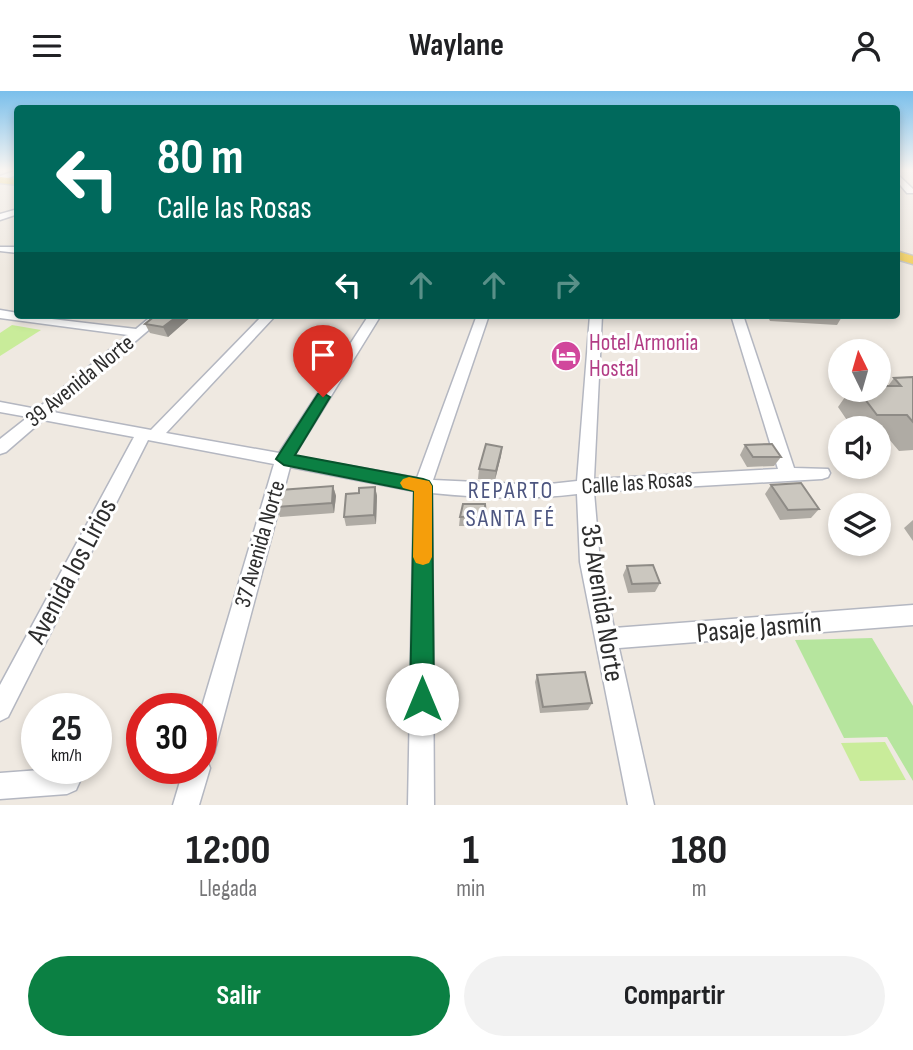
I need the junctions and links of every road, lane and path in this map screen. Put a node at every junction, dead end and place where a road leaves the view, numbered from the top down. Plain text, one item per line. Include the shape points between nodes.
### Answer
1 (3, 249) dead end
2 (14, 250) edge
3 (41, 319) edge
4 (155, 319) edge
5 (266, 319) edge
6 (372, 319) edge
7 (482, 319) edge
8 (596, 319) edge
9 (738, 319) edge
10 (138, 333) junction
11 (0, 407) edge
12 (39, 414) junction
13 (149, 434) junction
14 (0, 448) edge
15 (284, 459) junction
16 (822, 473) dead end
17 (788, 475) junction
18 (423, 486) junction
19 (585, 486) junction
20 (913, 614) edge
21 (605, 639) junction
22 (217, 696) edge
23 (0, 709) edge
24 (27, 784) edge
25 (192, 784) edge
26 (0, 786) edge
27 (186, 805) edge
28 (422, 805) edge
29 (641, 805) edge

1 - 2 street
3 - 10 street
4 - 10 street, 39 Avenida Norte
5 - 13 street, Avenida los Lirios
6 - 15 street, 37 Avenida Norte
7 - 18 street
8 - 19 street, 35 Avenida Norte
9 - 17 street
10 - 12 street, 39 Avenida Norte
11 - 12 street, Calle las Rosas
12 - 13 street, Calle las Rosas
12 - 14 street, 39 Avenida Norte
13 - 15 street, Calle las Rosas
13 - 23 street, Avenida los Lirios
15 - 18 street, Calle las Rosas
15 - 22 street, 37 Avenida Norte
16 - 17 street, Calle las Rosas
17 - 19 street, Calle las Rosas
18 - 19 street, Calle las Rosas via 541,492
18 - 28 street
19 - 21 street, 35 Avenida Norte via 590,562
20 - 21 street, Pasaje Jasmín
21 - 29 street, 35 Avenida Norte
24 - 26 street
25 - 27 street

